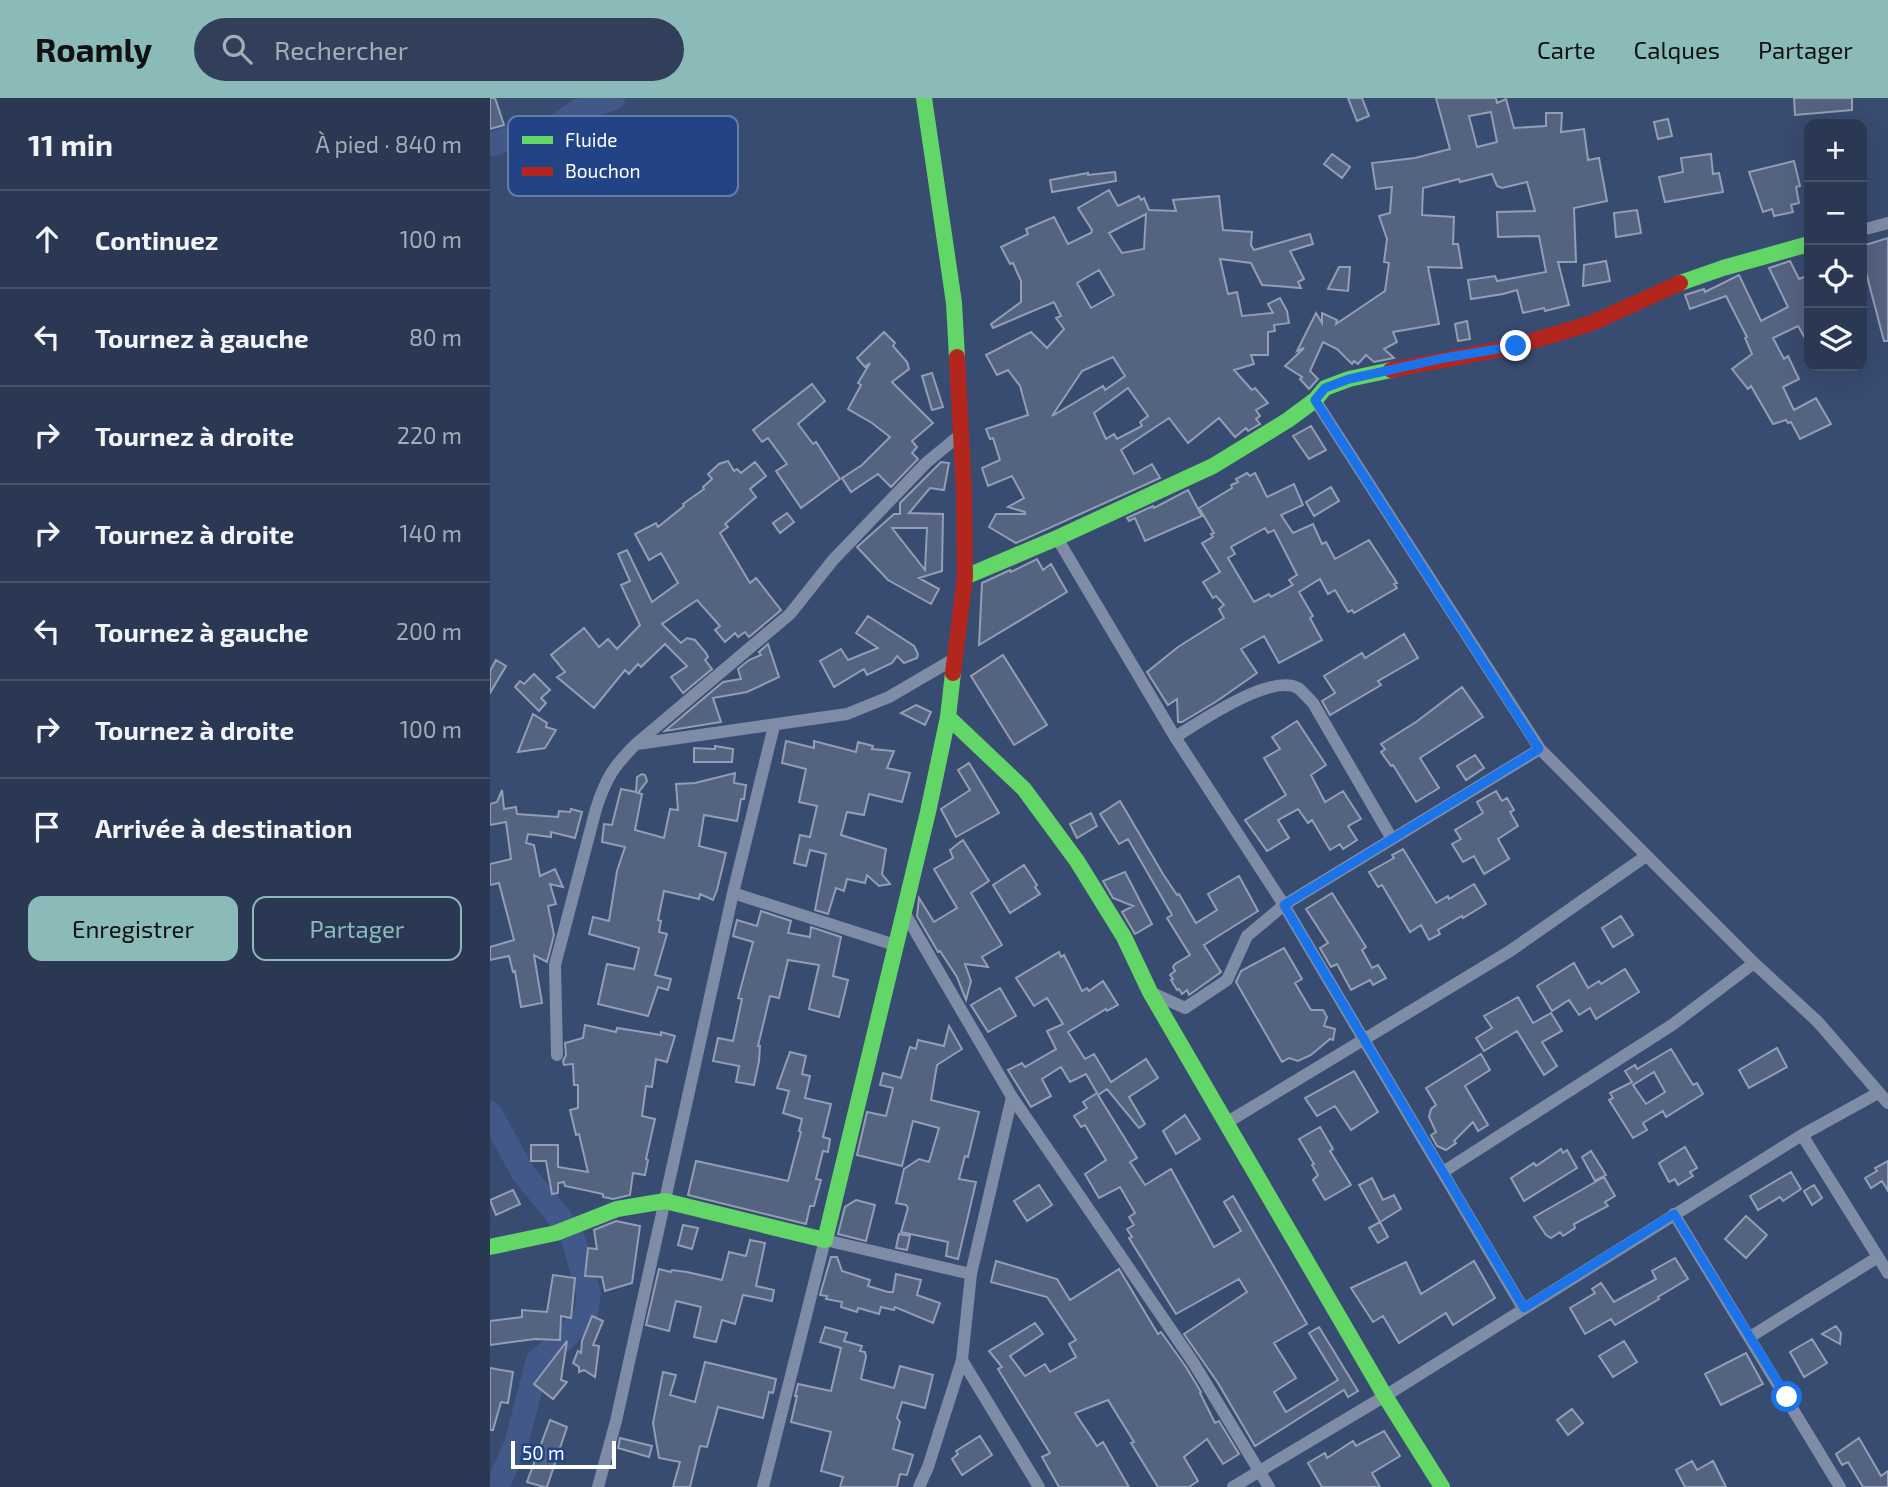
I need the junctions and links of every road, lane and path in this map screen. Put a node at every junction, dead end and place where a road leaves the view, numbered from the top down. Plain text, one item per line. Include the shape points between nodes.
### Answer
1 (924, 98) edge
2 (1888, 223) edge
3 (1867, 229) edge
4 (1805, 245) edge
5 (1315, 400) junction
6 (961, 434) junction
7 (1057, 538) junction
8 (965, 577) junction
9 (954, 659) junction
10 (948, 717) junction
11 (774, 726) junction
12 (1175, 737) junction
13 (636, 744) junction
14 (1539, 749) junction
15 (1392, 839) junction
16 (1646, 856) junction
17 (733, 893) junction
18 (1284, 905) junction
19 (904, 912) junction
20 (895, 945) junction
21 (1754, 963) junction
22 (1150, 992) junction
23 (1364, 1041) junction
24 (557, 1055) dead end
25 (1878, 1093) junction
26 (1012, 1097) junction
27 (1888, 1103) edge
28 (1226, 1123) junction
29 (1802, 1135) junction
30 (1443, 1172) junction
31 (665, 1201) junction
32 (1674, 1214) junction
33 (825, 1240) junction
34 (490, 1247) edge
35 (1878, 1256) junction
36 (1888, 1273) edge
37 (971, 1274) junction
38 (1524, 1308) junction
39 (1750, 1336) junction
40 (962, 1360) junction
41 (1385, 1396) junction
42 (1260, 1470) junction
43 (598, 1487) edge
44 (763, 1487) edge
45 (919, 1487) edge
46 (1039, 1487) edge
47 (1233, 1487) edge
48 (1269, 1487) edge
49 (1442, 1487) edge
50 (1840, 1487) edge

1 - 6 street via 954,303
2 - 3 street
4 - 5 street via 1661,290 1592,323 1516,346 1349,379 1325,388
5 - 7 street via 1213,466
5 - 14 street
6 - 8 street
6 - 13 street via 926,463 833,560 790,614
7 - 8 street
7 - 12 street
8 - 9 street
9 - 10 street
9 - 11 street via 889,697 847,714
10 - 19 street
10 - 22 street via 1024,789 1069,850 1124,937
11 - 13 street
11 - 17 street
12 - 15 street via 1261,689 1297,688 1313,704
12 - 18 street
13 - 24 street via 614,766 603,787 555,965
14 - 15 street
14 - 16 street
15 - 18 street
16 - 21 street
16 - 23 street via 1510,951
17 - 20 street
17 - 31 street
18 - 22 street via 1247,936 1227,980 1185,1008
18 - 23 street
19 - 20 street
19 - 26 street
20 - 33 street
21 - 25 street via 1818,1022
21 - 30 street via 1672,1025
22 - 28 street
23 - 28 street
23 - 30 street
25 - 27 street
25 - 29 street
26 - 37 street
26 - 42 street via 1193,1362
28 - 41 street
29 - 32 street
29 - 35 street
30 - 38 street
31 - 33 street
31 - 34 street via 617,1209 556,1233
31 - 43 street
32 - 38 street
32 - 39 street
33 - 37 street
33 - 44 street
35 - 36 street
35 - 39 street
37 - 40 street
38 - 41 street
39 - 50 street
40 - 45 street
40 - 46 street
41 - 42 street
41 - 49 street
42 - 47 street
42 - 48 street

